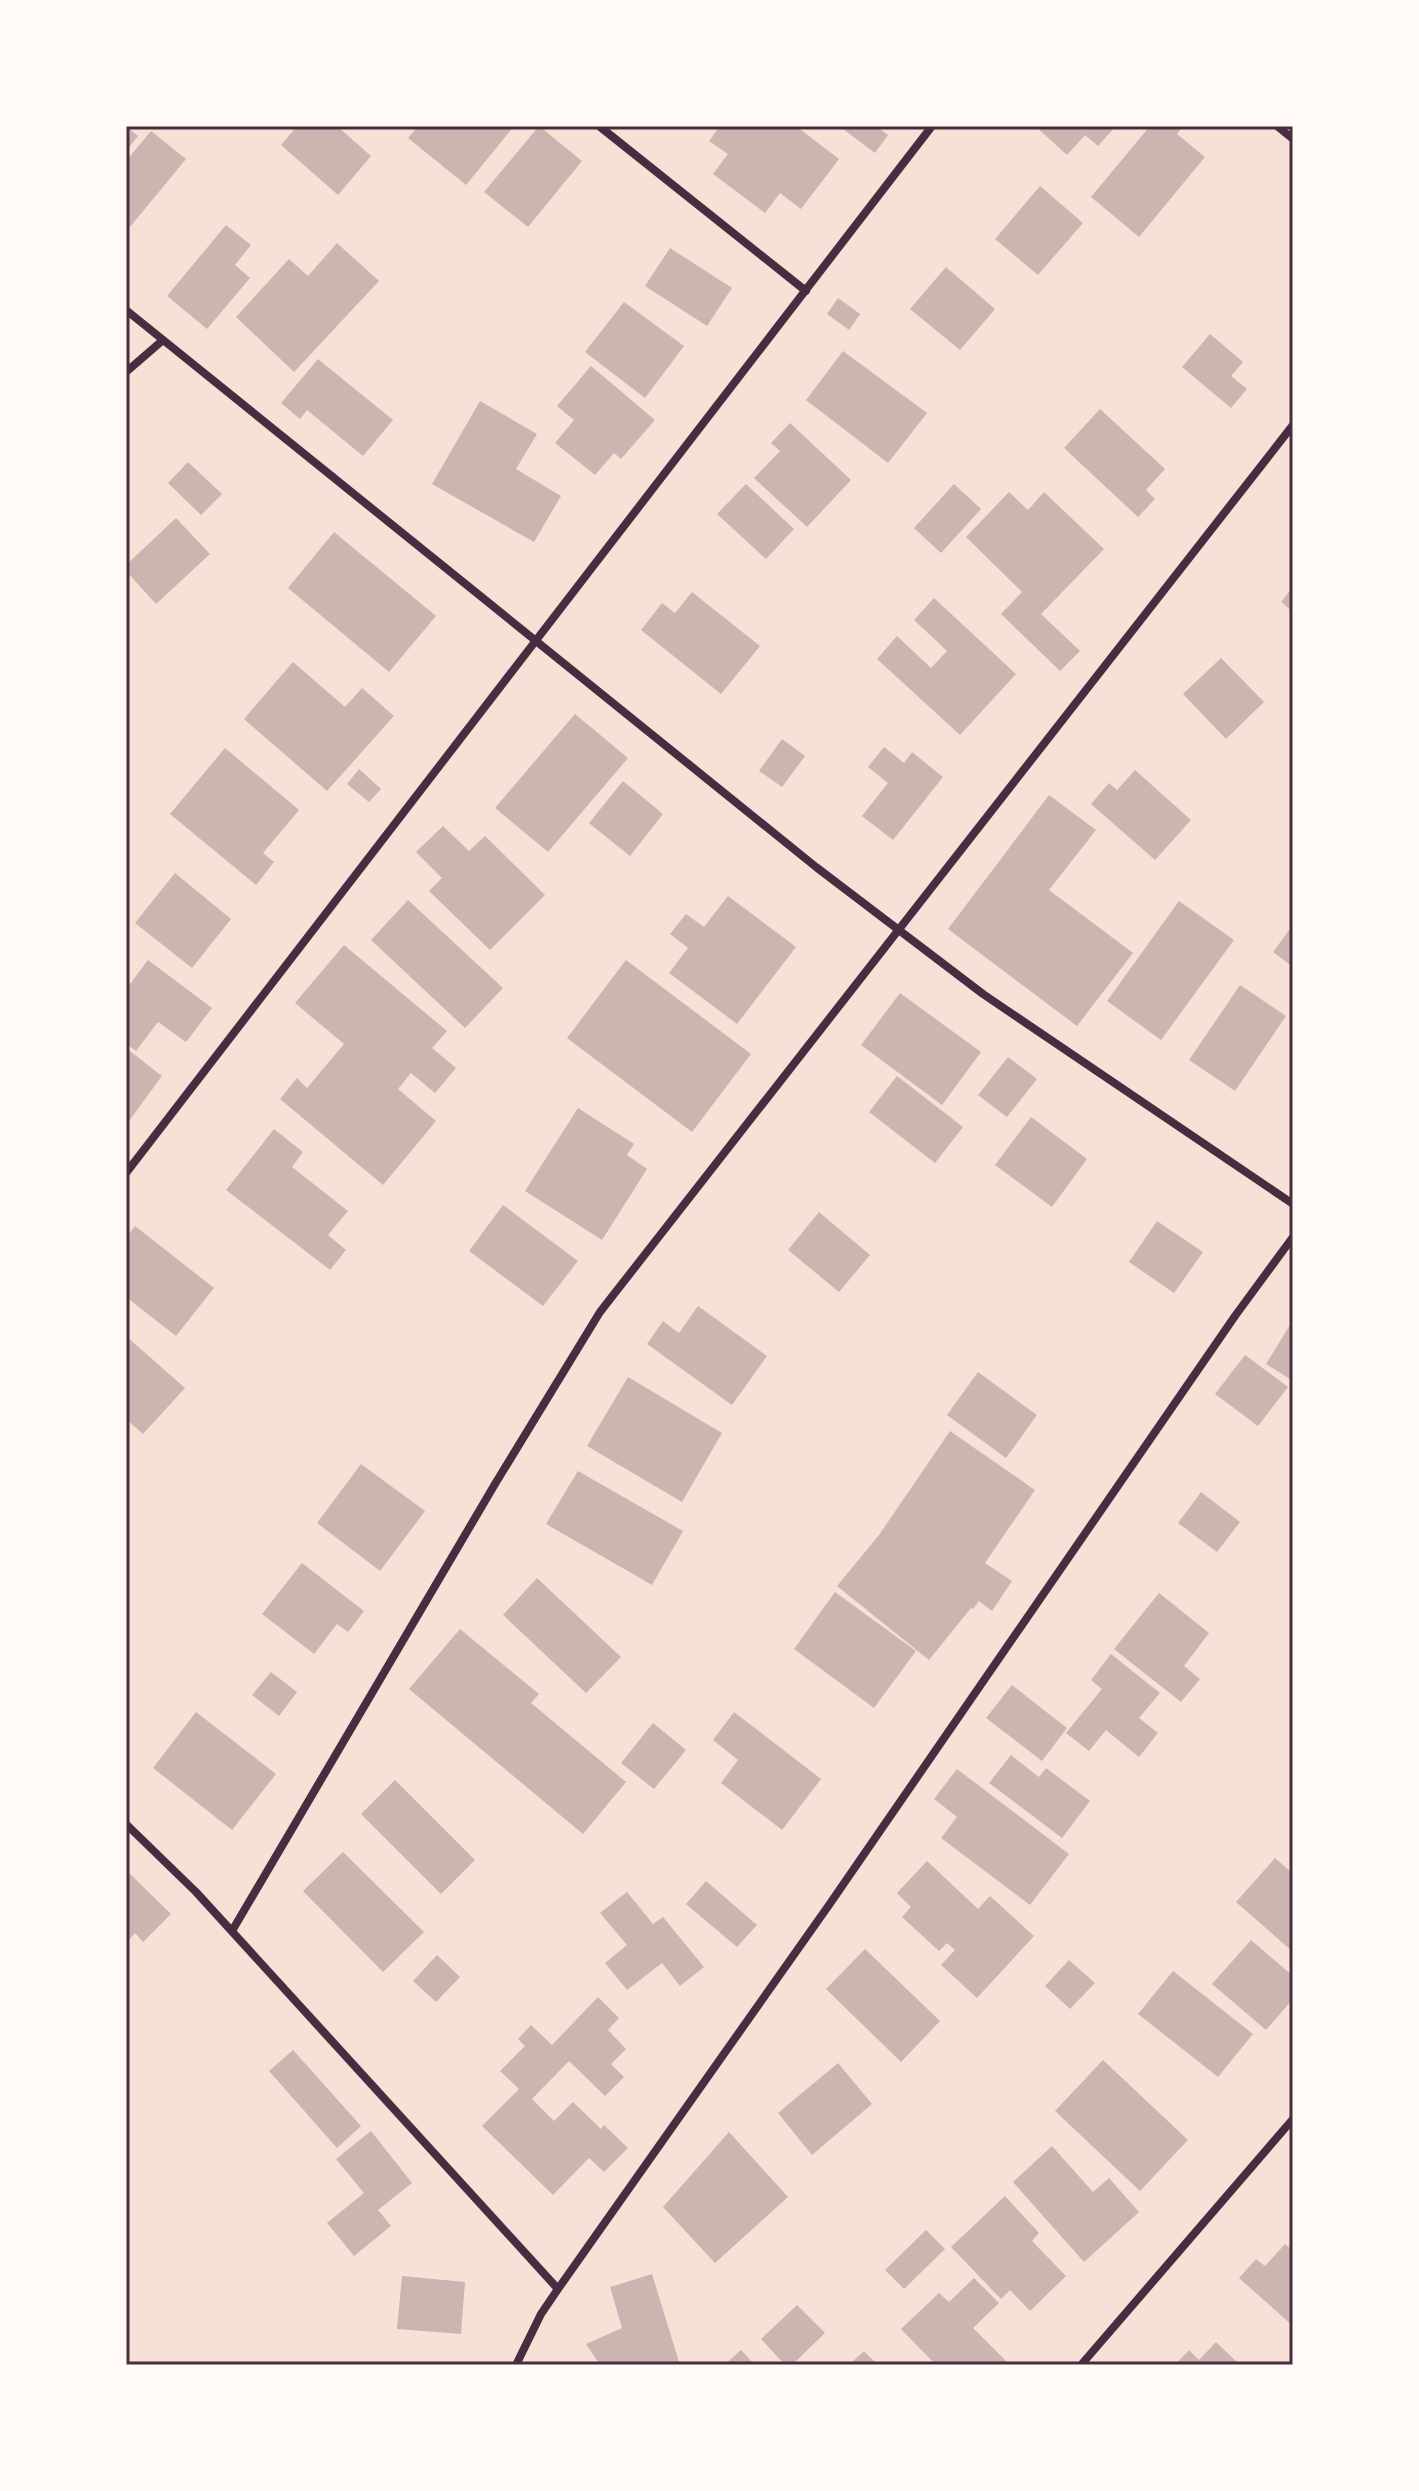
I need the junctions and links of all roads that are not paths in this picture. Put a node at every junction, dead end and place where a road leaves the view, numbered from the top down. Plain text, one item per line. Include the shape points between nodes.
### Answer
1 (599, 126) edge
2 (932, 126) edge
3 (1277, 126) edge
4 (1293, 139) edge
5 (806, 291) junction
6 (126, 310) edge
7 (163, 340) junction
8 (126, 372) edge
9 (1293, 425) edge
10 (535, 640) junction
11 (899, 930) junction
12 (126, 1173) edge
13 (1293, 1204) edge
14 (1293, 1237) edge
15 (126, 1824) edge
16 (232, 1931) junction
17 (1293, 2119) edge
18 (558, 2289) junction
19 (516, 2365) edge
20 (1081, 2365) edge

1 - 5 street
2 - 5 street
3 - 4 street
5 - 10 street
6 - 7 street
7 - 8 street
7 - 10 street
9 - 11 street
10 - 11 street
10 - 12 street
11 - 13 street via 983,994
11 - 16 street via 600,1312
14 - 18 street
15 - 16 street
16 - 18 street
17 - 20 street
18 - 19 street

